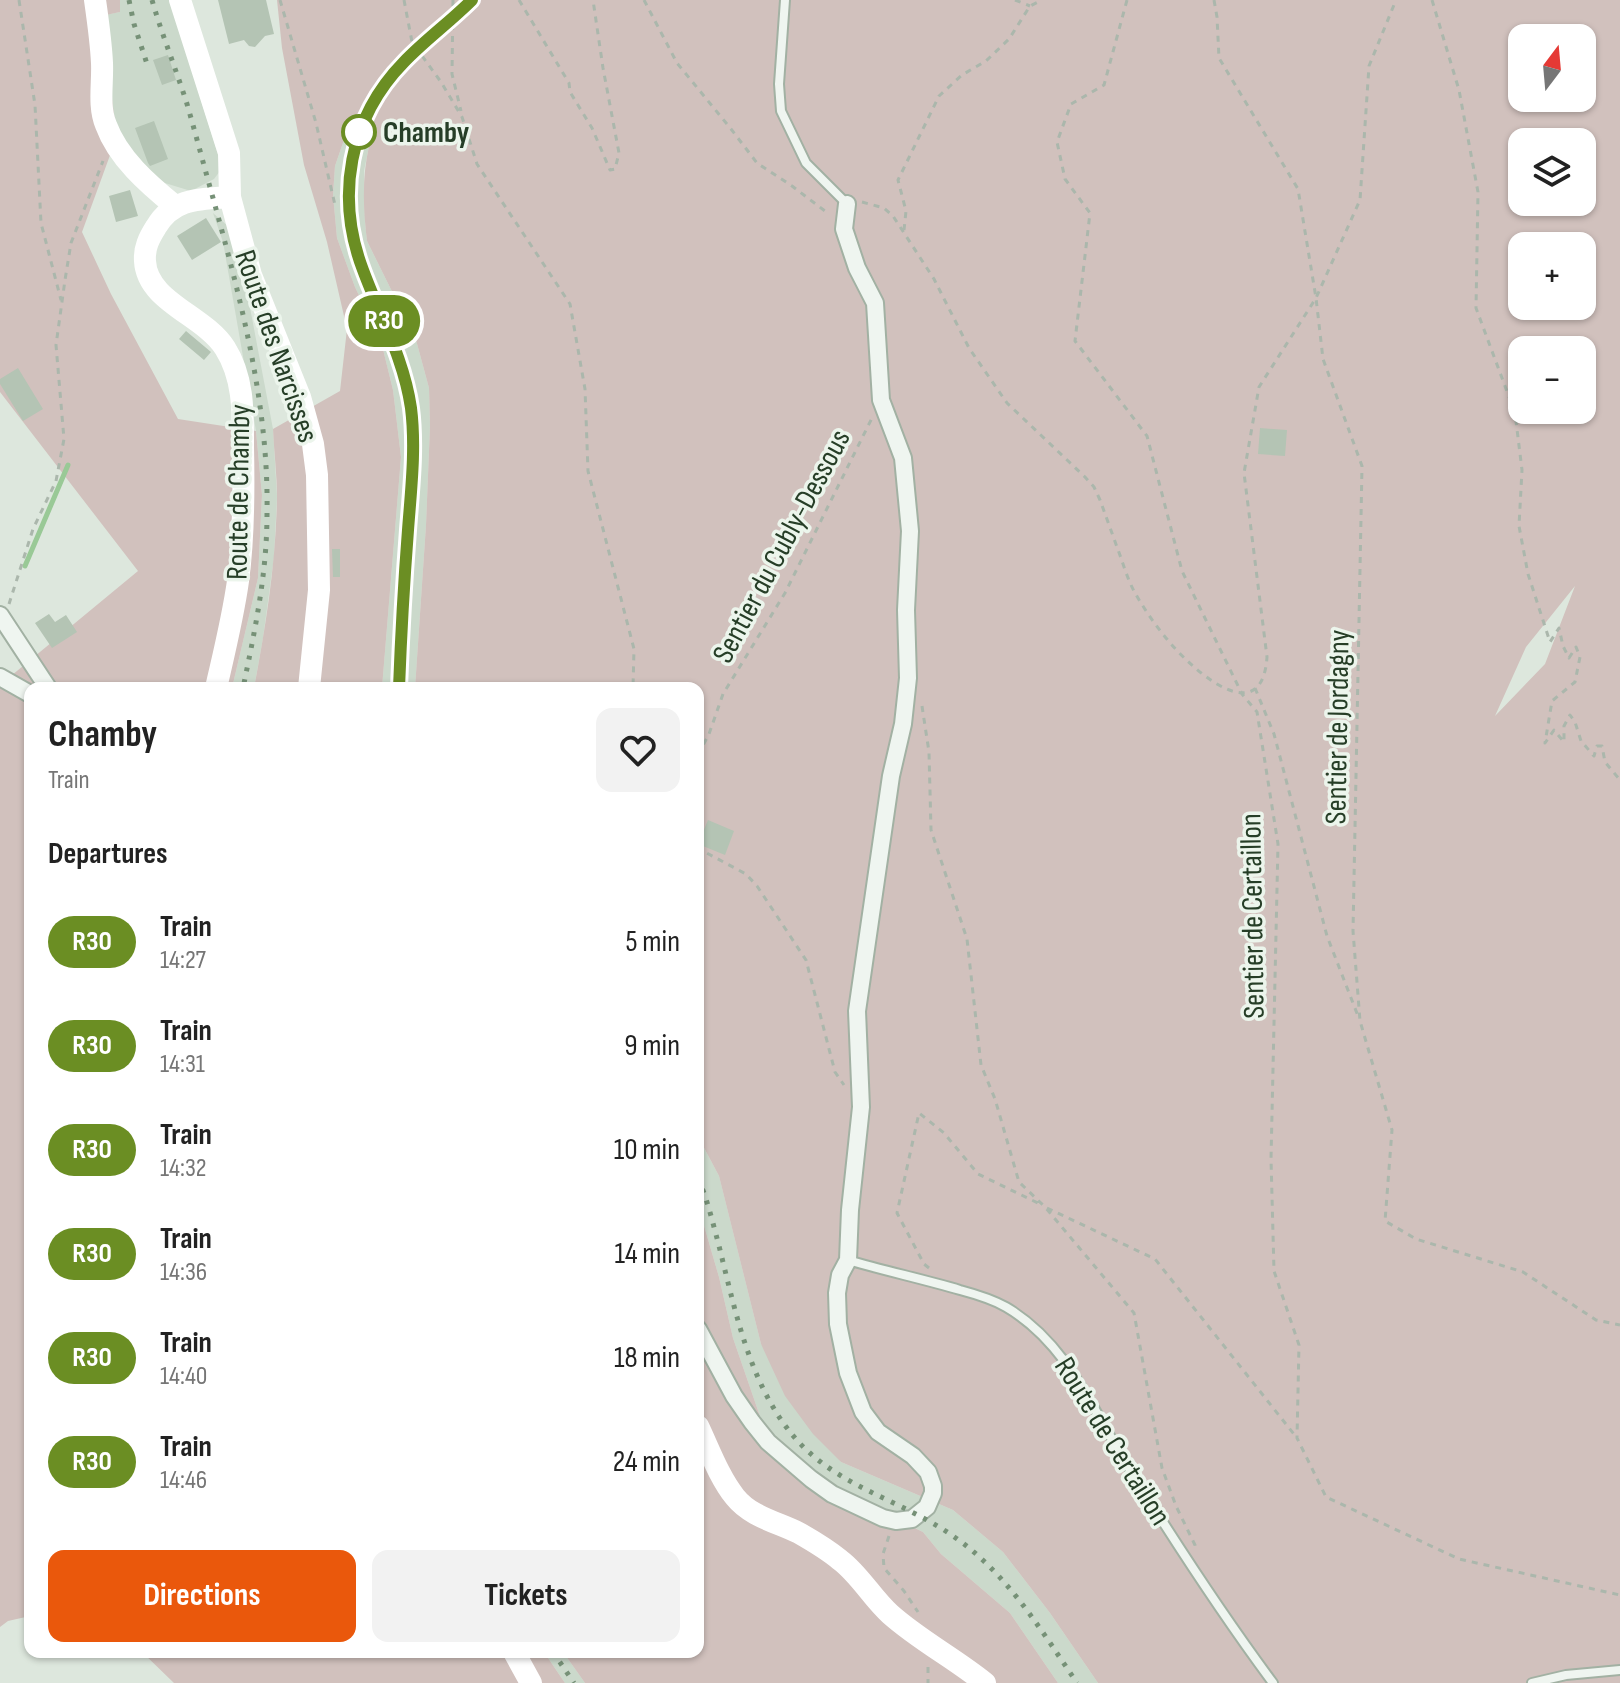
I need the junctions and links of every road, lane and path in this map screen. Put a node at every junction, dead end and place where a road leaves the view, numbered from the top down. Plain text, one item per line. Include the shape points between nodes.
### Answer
1 (19, 0) edge
2 (95, 0) edge
3 (180, 0) edge
4 (280, 0) edge
5 (404, 0) edge
6 (453, 0) edge
7 (519, 0) edge
8 (593, 0) edge
9 (644, 0) edge
10 (785, 0) edge
11 (1015, 0) edge
12 (1042, 0) edge
13 (1127, 0) edge
14 (1214, 0) edge
15 (1396, 0) edge
16 (1432, 0) edge
17 (1030, 6) junction
18 (462, 117) junction
19 (115, 146) junction
20 (230, 197) junction
21 (847, 204) junction
22 (335, 205) dead end
23 (175, 206) junction
24 (904, 230) junction
25 (1316, 298) junction
26 (62, 302) junction
27 (881, 400) junction
28 (1, 624) edge
29 (0, 677) edge
30 (908, 678) junction
31 (44, 682) edge
32 (217, 682) edge
33 (310, 682) edge
34 (633, 682) edge
35 (1255, 688) junction
36 (24, 691) edge
37 (1242, 694) junction
38 (704, 744) edge
39 (1620, 780) edge
40 (704, 852) edge
41 (1360, 1021) junction
42 (861, 1107) junction
43 (1045, 1207) junction
44 (848, 1260) junction
45 (945, 1285) junction
46 (1620, 1325) edge
47 (704, 1340) edge
48 (704, 1438) edge
49 (1297, 1438) junction
50 (896, 1521) junction
51 (1198, 1574) junction
52 (1620, 1595) edge
53 (917, 1636) junction
54 (517, 1658) edge
55 (1620, 1670) edge
56 (531, 1683) edge
57 (985, 1683) edge
58 (1273, 1683) edge
59 (1532, 1683) edge

1 - 26 path via 35,105 41,223
2 - 19 street via 104,123
3 - 20 street, Route des Narcisses via 229,153
4 - 22 path
5 - 18 path via 412,42
6 - 18 path via 452,74
7 - 8 path via 569,83 610,170 619,153
9 - 21 path via 677,63 757,163 834,218
10 - 21 lane via 781,111 806,163
11 - 17 path
12 - 17 path
13 - 37 path, Sentier de Certaillon via 1104,85 1071,104 1057,142 1065,179 1090,213 1075,341 1147,436 1182,571
14 - 25 path, Sentier de Jordagny via 1219,58 1298,189
15 - 25 path via 1369,66 1360,200
16 - 39 path via 1459,90 1478,192 1476,308 1515,413 1522,470 1519,526 1528,574 1550,642 1559,628 1569,658 1576,647 1580,657 1575,682 1552,701 1545,743 1554,730 1564,742 1570,715 1581,741 1594,756 1602,746 1605,762
17 - 24 path via 1009,39 939,96 898,180 906,211
18 - 34 path via 477,164 570,304 585,389 588,471 634,649
19 - 23 street
19 - 26 path via 105,155 71,243
20 - 23 street
20 - 33 street, Route des Narcisses via 251,275 313,444 319,590
21 - 24 path via 884,208
21 - 27 street via 844,229 875,303
23 - 32 street, Route de Chamby via 148,239 148,277 226,349 243,407 238,579
24 - 37 path via 969,348 1007,403 1094,487 1145,610 1193,666
25 - 35 path via 1259,387 1244,473 1267,657 1264,676
25 - 41 path, Sentier de Jordagny via 1323,359 1362,466 1353,931
26 - 28 path via 56,345 64,439 56,481 33,529
27 - 30 street via 903,458 910,531
27 - 38 path, Sentier du Cubly-Dessous via 785,593 723,694
28 - 31 street
29 - 36 street
30 - 42 street via 857,1011
30 - 43 path via 921,697 931,830 967,939 981,1065 1019,1182
35 - 37 path
35 - 41 path via 1274,734 1327,936
37 - 49 path, Sentier de Certaillon via 1257,712 1278,844 1274,1271 1299,1345
40 - 42 path via 746,874 806,960 835,1072
41 - 46 path, Sentier de Jordagny via 1392,1130 1385,1221 1416,1239 1523,1272 1596,1320
42 - 44 street
43 - 45 path via 978,1174 944,1133 919,1113 897,1213 924,1264
43 - 49 path via 1155,1259
43 - 51 path via 1134,1313 1162,1468 1195,1545
44 - 45 lane, Route de Certaillon
44 - 50 street via 837,1293 852,1387 878,1432 922,1464 933,1486 927,1507 912,1519
45 - 51 lane, Route de Certaillon via 1003,1305 1049,1341
47 - 50 street via 734,1396 768,1442 832,1494
48 - 53 street via 726,1483 746,1508 845,1563 886,1611
49 - 52 path, Sentier de Certaillon via 1326,1497 1459,1559
50 - 53 path via 886,1541 884,1568 920,1615
51 - 58 lane, Route de Certaillon
53 - 57 street
54 - 56 street
55 - 59 lane

